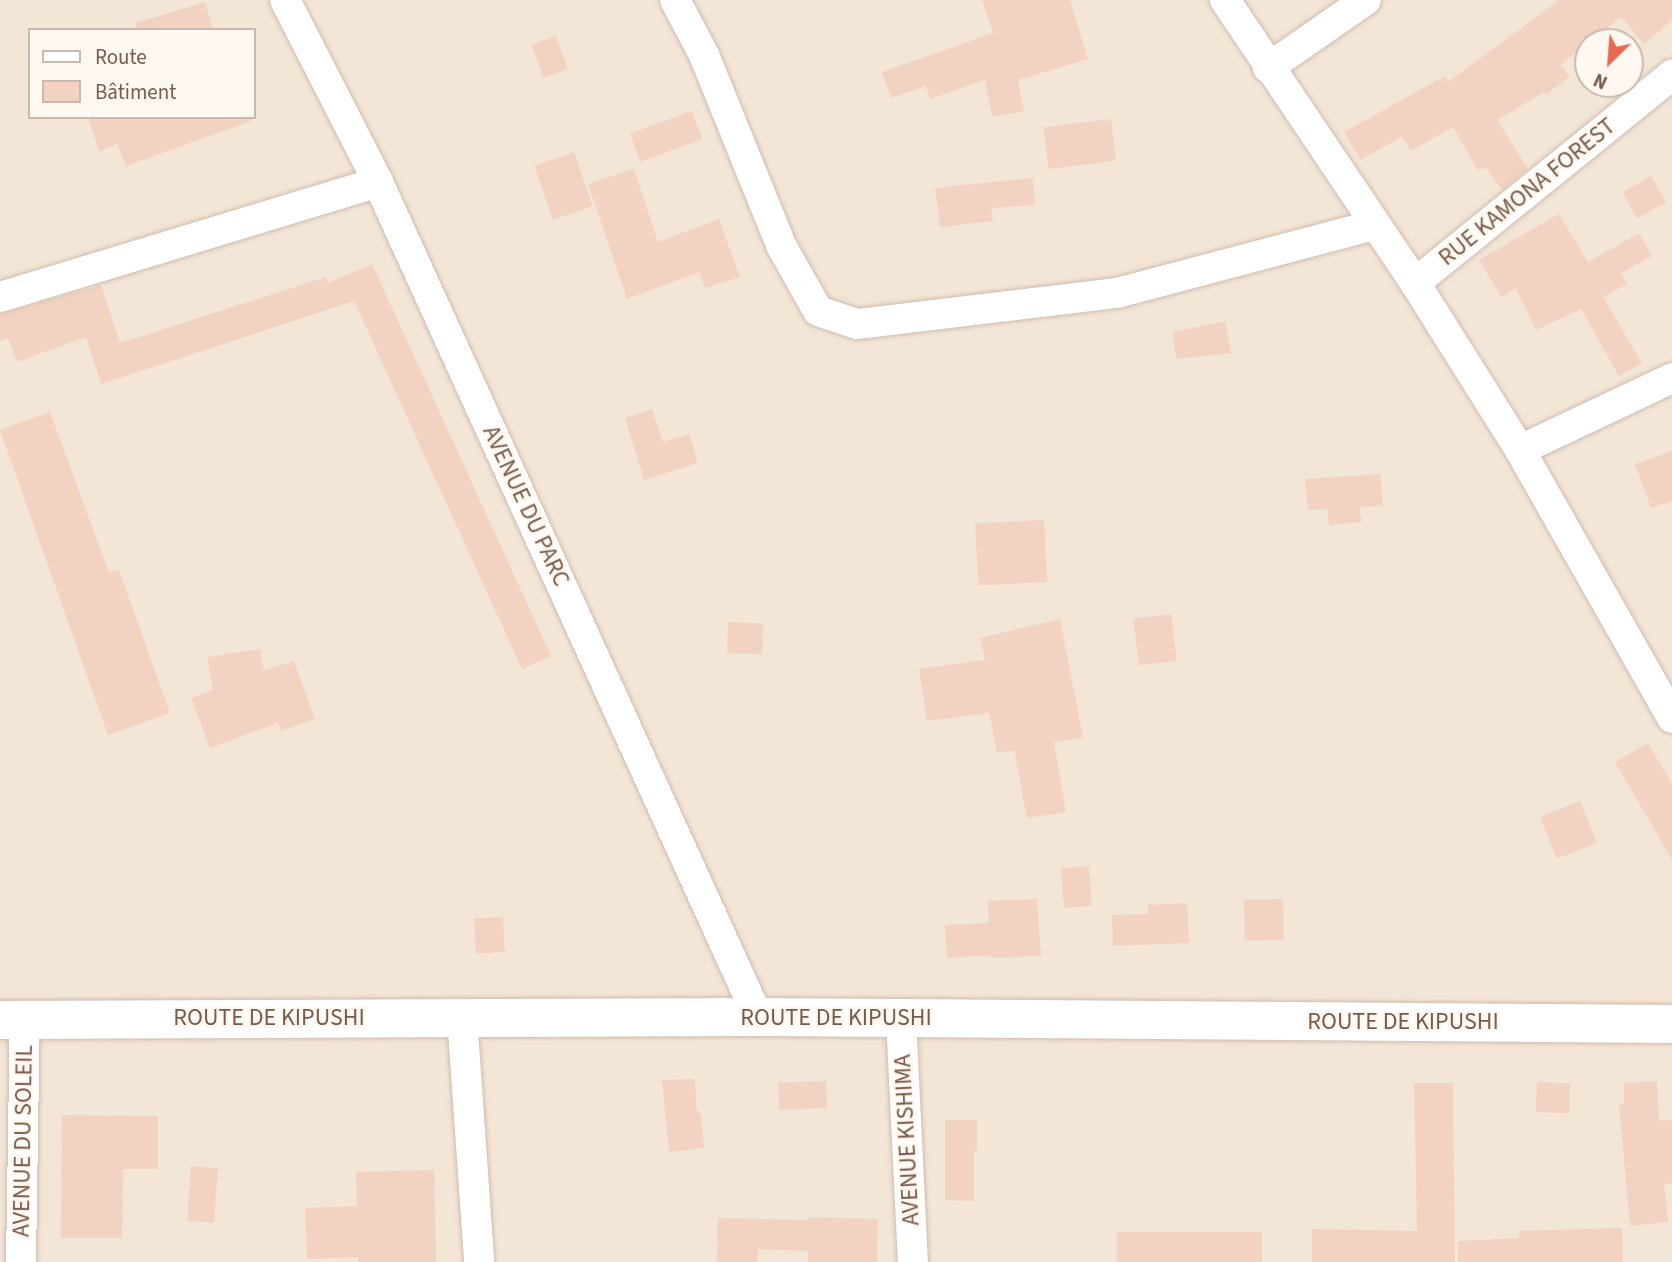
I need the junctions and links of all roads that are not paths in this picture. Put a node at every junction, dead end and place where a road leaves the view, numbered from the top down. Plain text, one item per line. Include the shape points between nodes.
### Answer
1 (285, 0) edge
2 (675, 0) edge
3 (1225, 0) edge
4 (1366, 0) edge
5 (1268, 68) junction
6 (1672, 75) edge
7 (378, 183) junction
8 (1374, 225) junction
9 (1415, 283) junction
10 (0, 297) edge
11 (1672, 378) edge
12 (1520, 450) junction
13 (1661, 680) edge
14 (1672, 718) edge
15 (462, 1016) junction
16 (758, 1017) junction
17 (901, 1018) junction
18 (13, 1020) edge
19 (1672, 1024) edge
20 (22, 1262) edge
21 (479, 1262) edge
22 (913, 1262) edge

1 - 7 street, AVENUE DU PARC
2 - 8 street via 704,55 782,247 818,311 857,324 1117,293
3 - 5 street
4 - 5 street
5 - 8 street
6 - 9 street, RUE KAMONA FOREST
7 - 10 street
7 - 16 street, AVENUE DU PARC
8 - 9 street
9 - 12 street
11 - 12 street
12 - 13 street
13 - 14 street
15 - 16 main road, ROUTE DE KIPUSHI
15 - 18 main road, ROUTE DE KIPUSHI
15 - 21 street
16 - 17 main road, ROUTE DE KIPUSHI
17 - 19 main road, ROUTE DE KIPUSHI
17 - 22 street, AVENUE KISHIMA
18 - 20 street, AVENUE DU SOLEIL

